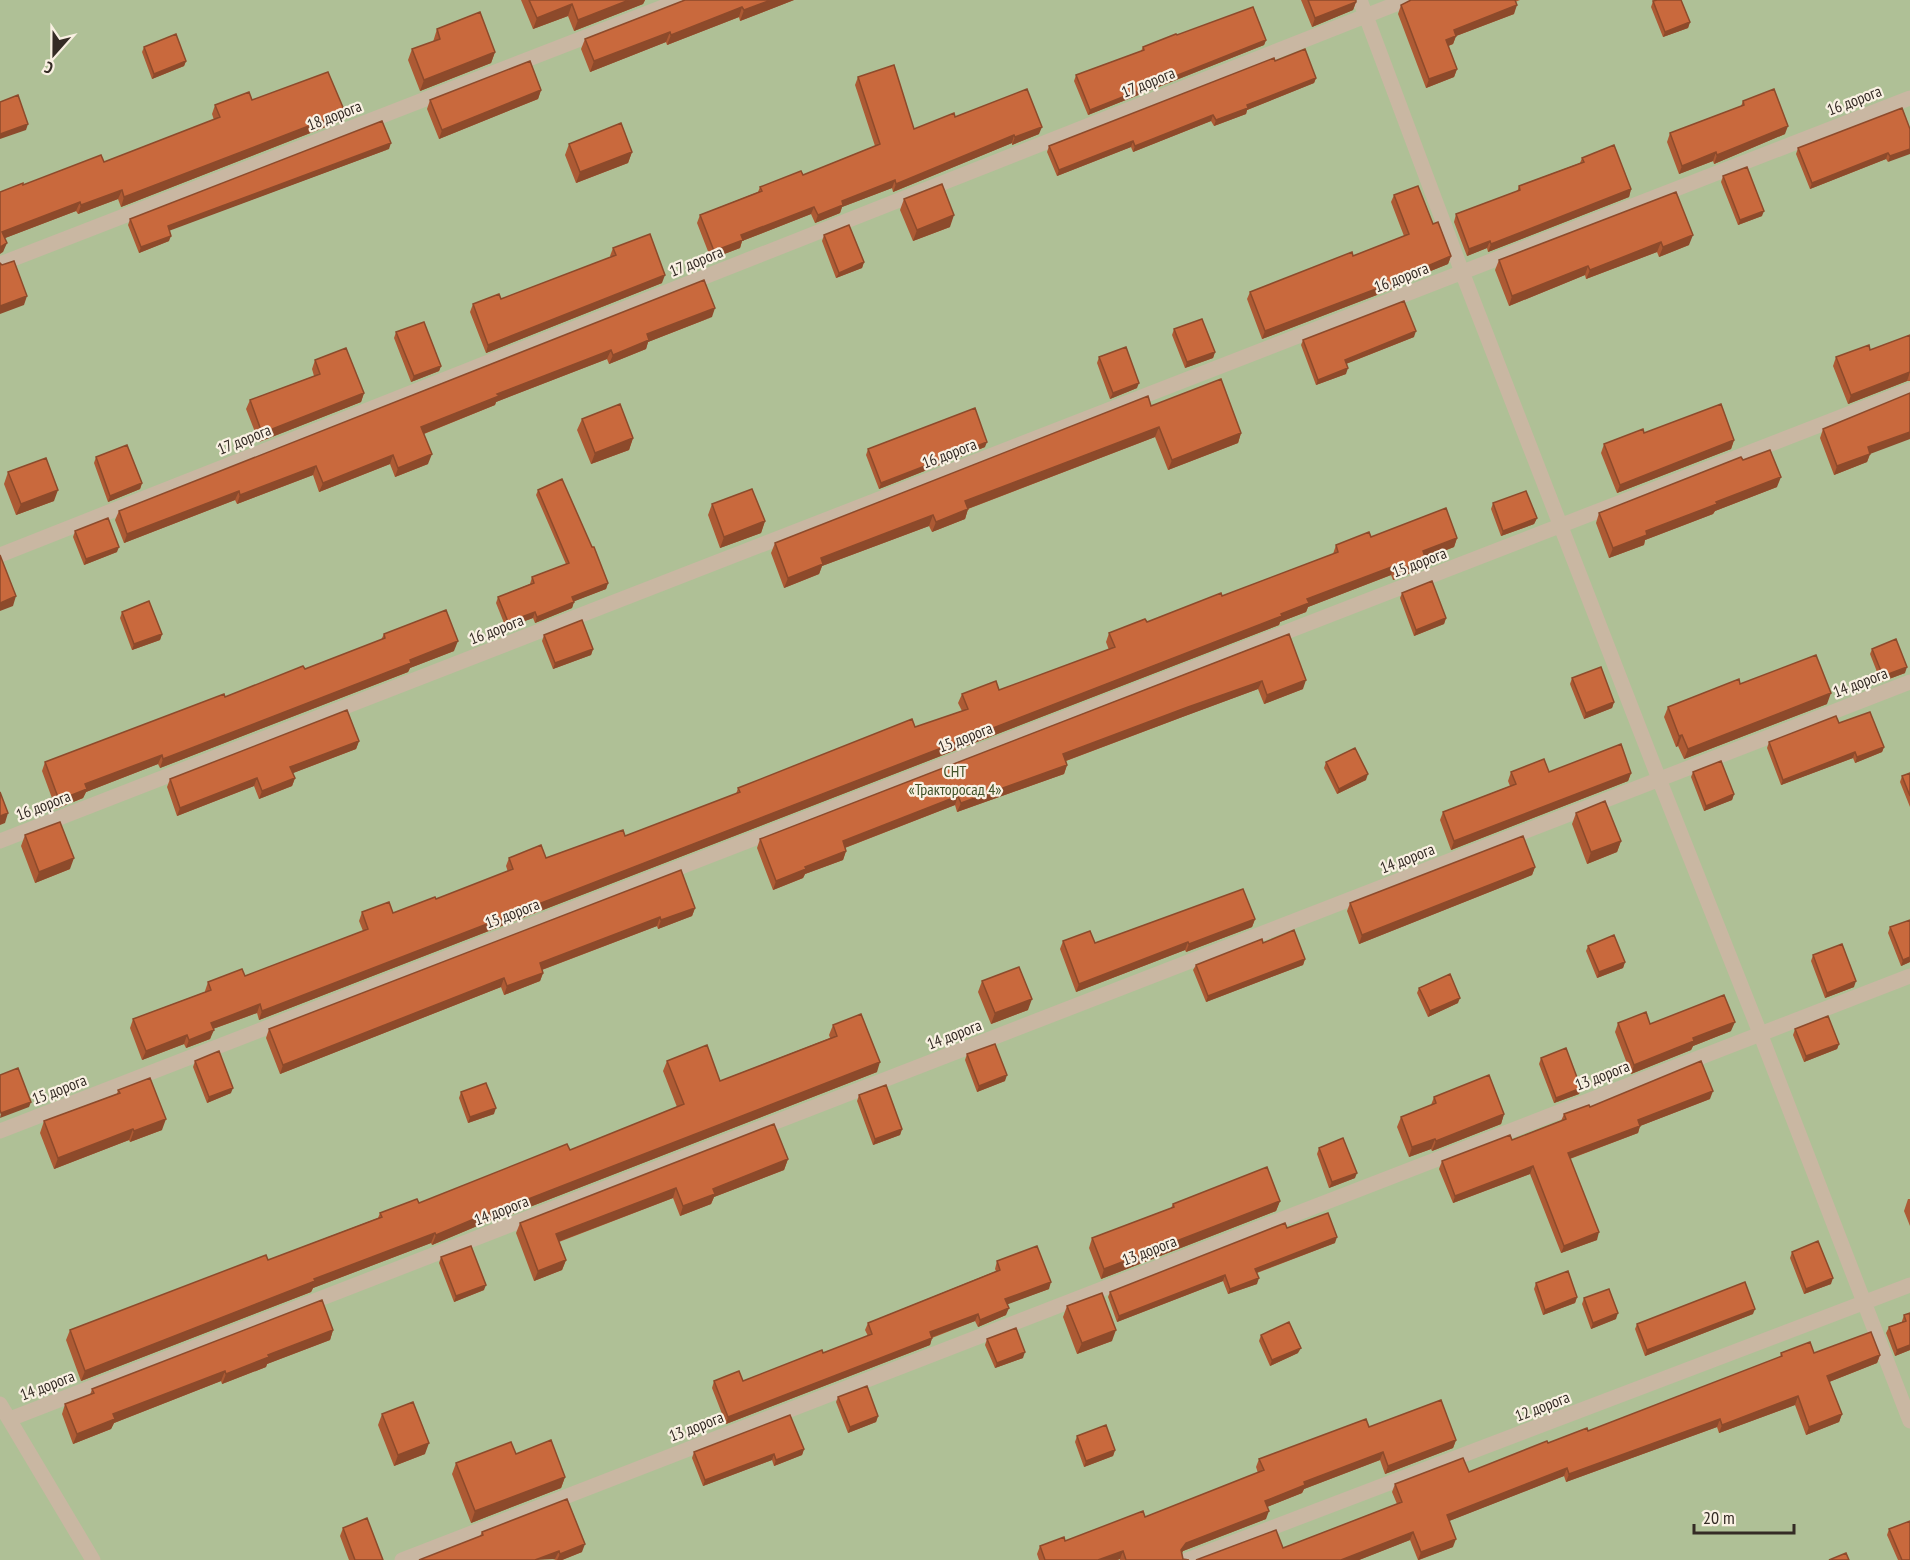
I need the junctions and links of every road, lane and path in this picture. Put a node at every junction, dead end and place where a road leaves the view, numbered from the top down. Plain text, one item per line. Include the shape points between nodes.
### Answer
1 (681, 0) edge
2 (1360, 0) edge
3 (1406, 0) edge
4 (1367, 15) junction
5 (1910, 98) edge
6 (0, 264) edge
7 (1462, 272) junction
8 (1910, 390) edge
9 (1560, 526) junction
10 (0, 555) edge
11 (1910, 682) edge
12 (1659, 779) junction
13 (0, 841) edge
14 (1910, 975) edge
15 (1760, 1032) junction
16 (0, 1131) edge
17 (1910, 1285) edge
18 (1864, 1302) junction
19 (0, 1404) edge
20 (10, 1419) junction
21 (1910, 1421) edge
22 (93, 1560) edge
23 (402, 1560) edge
24 (1187, 1560) edge

1 - 6 street, 18 дорога
2 - 4 street
3 - 4 street, 17 дорога
4 - 7 street
4 - 10 street, 17 дорога
5 - 7 street, 16 дорога
7 - 9 street
7 - 13 street, 16 дорога
8 - 9 street, 15 дорога
9 - 12 street
9 - 16 street, 15 дорога
11 - 12 street, 14 дорога
12 - 15 street
12 - 20 street, 14 дорога
14 - 15 street, 13 дорога
15 - 18 street
15 - 23 street, 13 дорога
17 - 18 street, 12 дорога
18 - 21 street
18 - 24 street, 12 дорога
19 - 20 street
20 - 22 street

